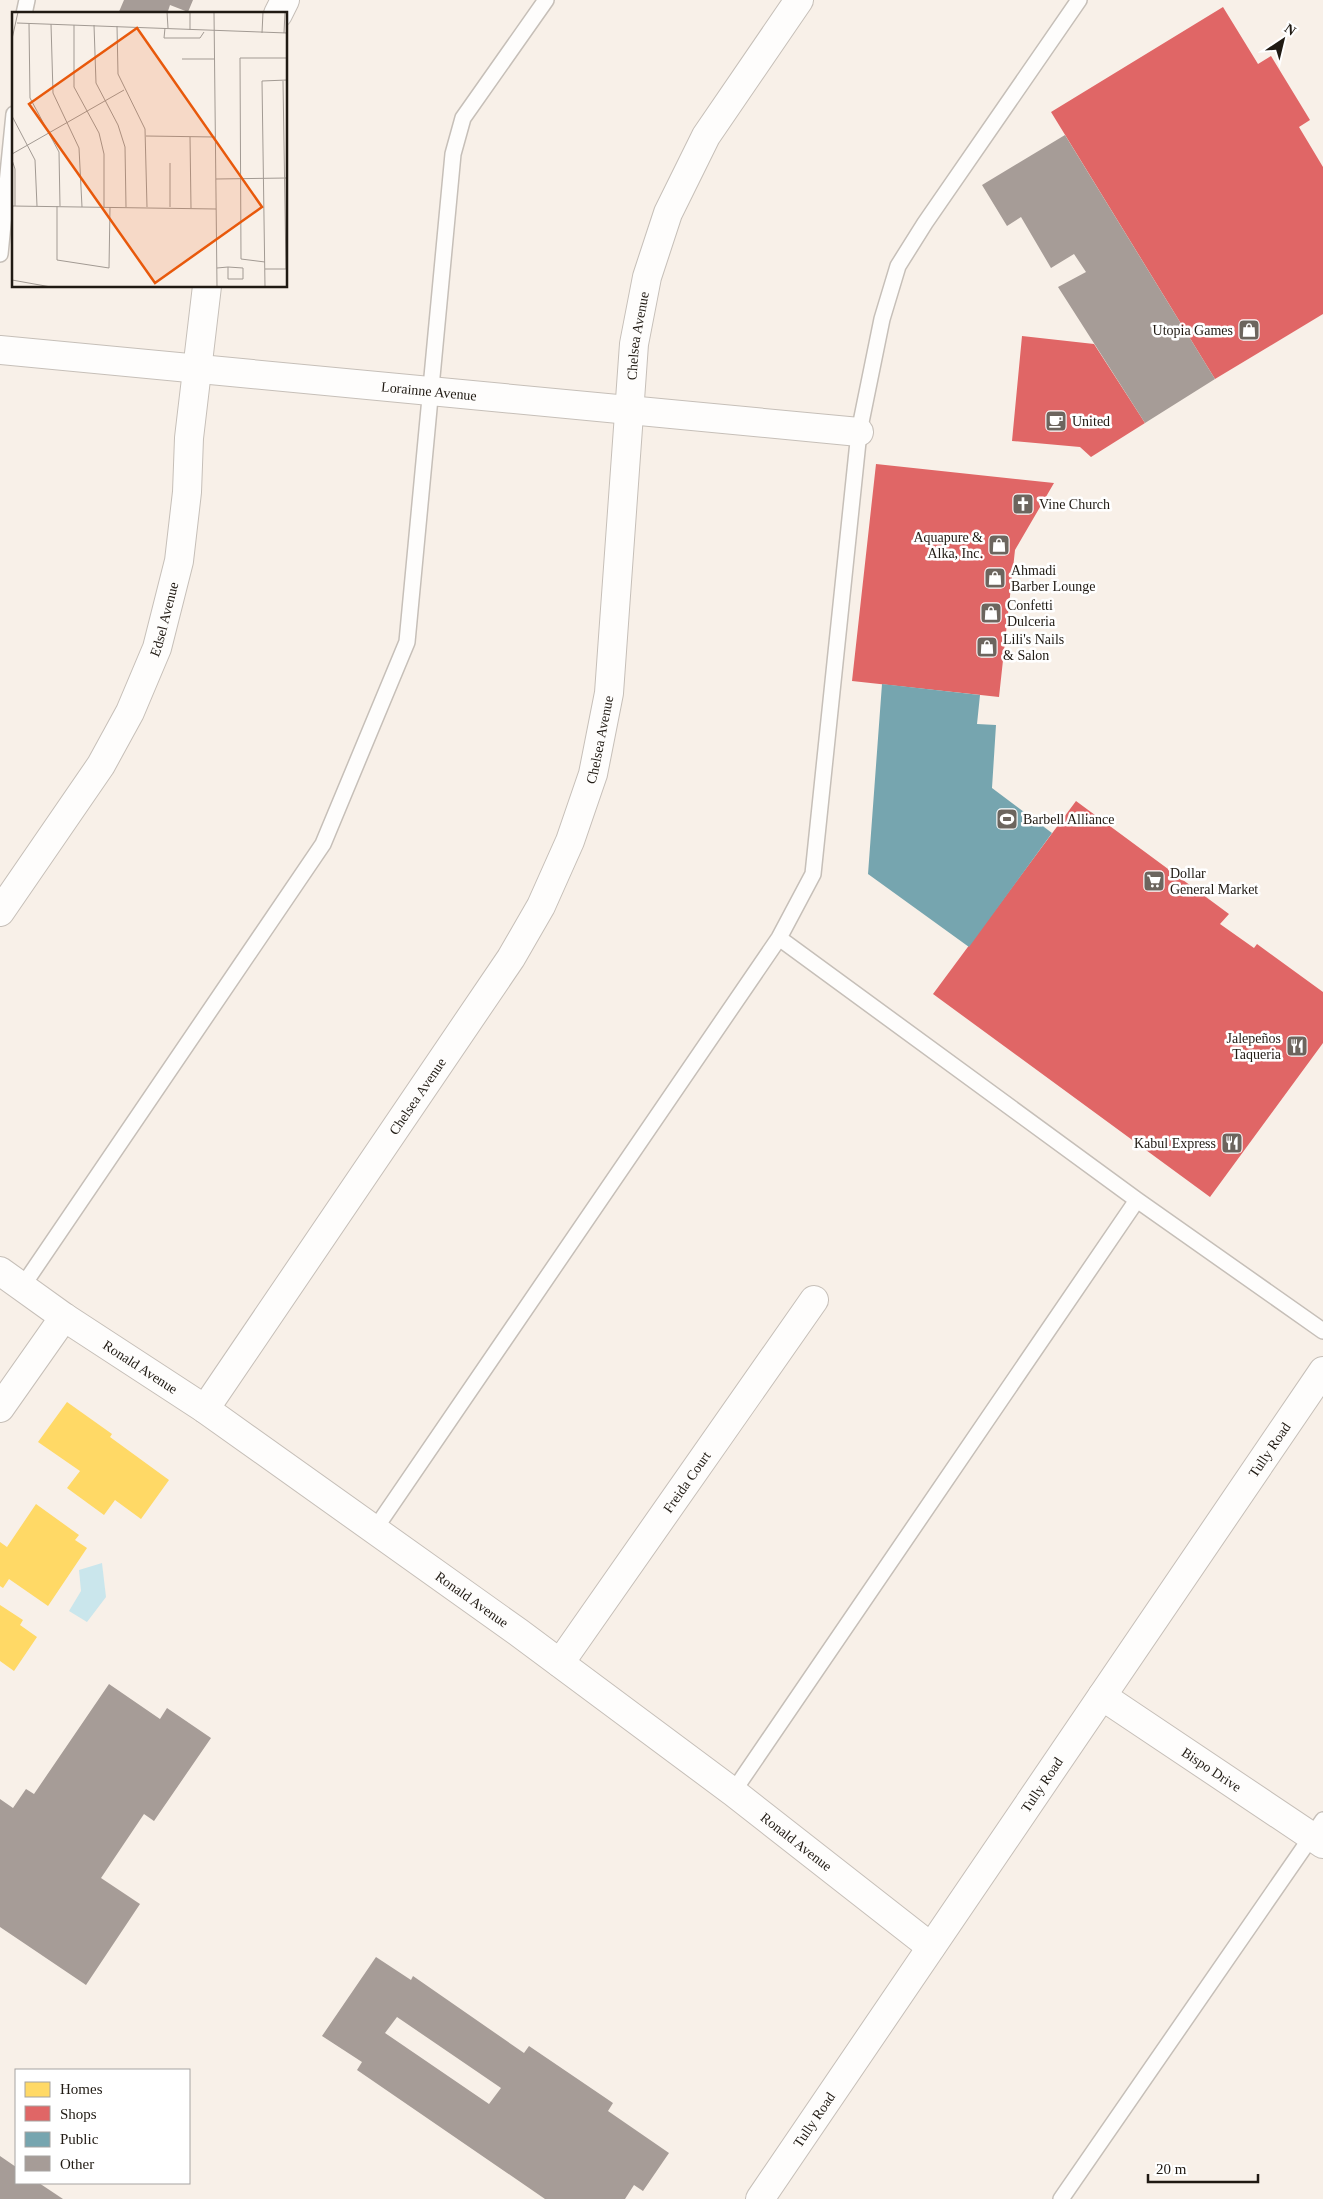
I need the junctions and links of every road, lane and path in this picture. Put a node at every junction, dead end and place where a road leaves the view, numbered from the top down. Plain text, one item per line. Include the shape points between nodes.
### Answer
1 (285, 0) edge
2 (546, 0) edge
3 (799, 0) edge
4 (1079, 0) edge
5 (279, 12) edge
6 (12, 134) edge
7 (0, 254) edge
8 (207, 288) edge
9 (0, 350) edge
10 (197, 368) junction
11 (430, 390) junction
12 (629, 409) junction
13 (859, 432) junction
14 (0, 912) edge
15 (779, 938) junction
16 (1137, 1200) junction
17 (0, 1271) edge
18 (22, 1287) junction
19 (814, 1300) dead end
20 (64, 1317) junction
21 (1323, 1331) edge
22 (1323, 1371) edge
23 (0, 1408) edge
24 (205, 1408) junction
25 (375, 1529) junction
26 (560, 1663) junction
27 (1102, 1696) junction
28 (733, 1792) junction
29 (1319, 1834) edge
30 (931, 1947) junction
31 (760, 2199) edge
32 (1061, 2199) edge

1 - 5 street
2 - 11 lane via 464,118 458,136 453,154
3 - 12 street, Chelsea Avenue via 706,136 668,213 647,277 634,344
4 - 13 lane via 924,223 898,266 882,319
6 - 7 lane
8 - 10 street, Edsel Avenue
9 - 10 street, Lorainne Avenue
10 - 11 street, Lorainne Avenue
10 - 14 street, Edsel Avenue via 179,561 157,648 130,712 101,765
11 - 12 street, Lorainne Avenue
11 - 18 lane via 407,642 323,844
12 - 13 street, Lorainne Avenue
12 - 24 street, Chelsea Avenue via 609,693 592,774 570,841 541,906 512,958
13 - 15 lane via 813,874
15 - 16 lane
15 - 25 lane
16 - 21 lane
16 - 28 lane
17 - 18 street, Ronald Avenue
18 - 20 street, Ronald Avenue
19 - 26 street, Freida Court
20 - 23 street
20 - 24 street, Ronald Avenue
22 - 27 street, Tully Road
24 - 25 street, Ronald Avenue
25 - 26 street, Ronald Avenue
26 - 28 street, Ronald Avenue
27 - 29 street, Bispo Drive
27 - 30 street, Tully Road
28 - 30 street, Ronald Avenue
29 - 32 lane
30 - 31 street, Tully Road

